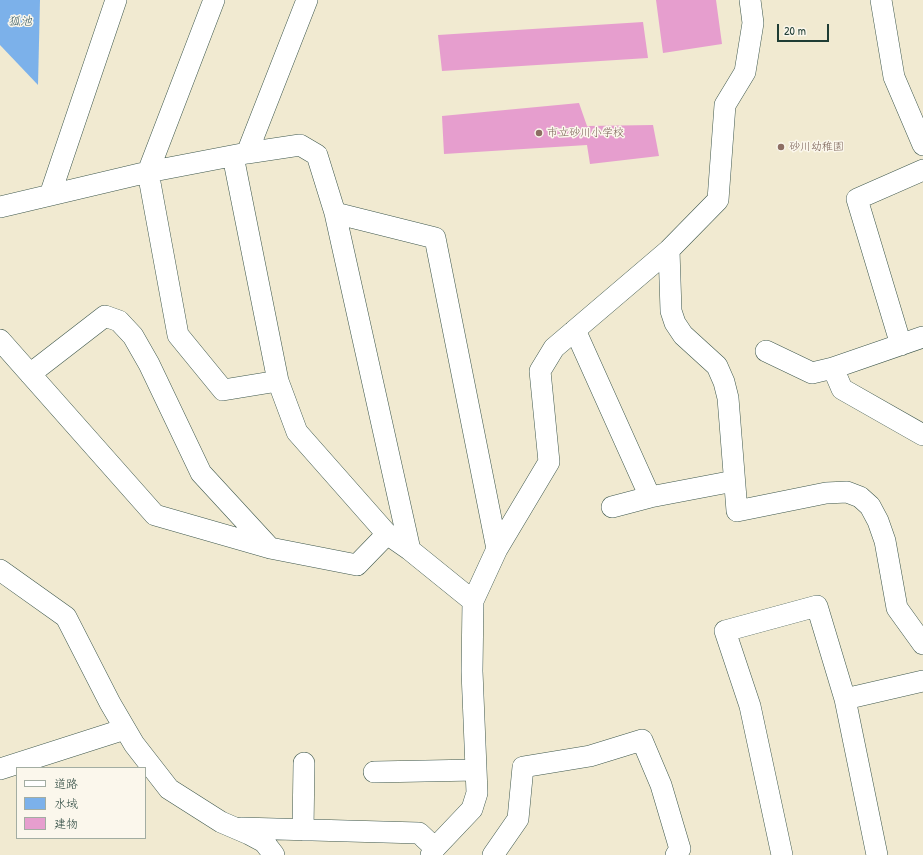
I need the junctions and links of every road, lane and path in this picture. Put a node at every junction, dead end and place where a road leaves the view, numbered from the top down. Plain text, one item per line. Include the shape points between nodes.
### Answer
1 (116, 0) edge
2 (214, 0) edge
3 (307, 0) edge
4 (750, 0) edge
5 (881, 0) edge
6 (923, 145) edge
7 (240, 154) junction
8 (923, 170) edge
9 (148, 172) junction
10 (50, 195) junction
11 (0, 207) edge
12 (335, 213) junction
13 (669, 250) junction
14 (575, 330) junction
15 (923, 337) edge
16 (0, 340) edge
17 (901, 345) junction
18 (766, 351) dead end
19 (833, 368) junction
20 (30, 374) junction
21 (278, 381) junction
22 (923, 435) edge
23 (734, 481) junction
24 (650, 497) junction
25 (612, 507) dead end
26 (387, 534) junction
27 (270, 548) junction
28 (497, 549) junction
29 (410, 550) junction
30 (0, 570) edge
31 (473, 601) junction
32 (923, 644) edge
33 (923, 681) edge
34 (845, 699) junction
35 (126, 729) junction
36 (304, 763) dead end
37 (0, 769) edge
38 (476, 770) junction
39 (374, 772) dead end
40 (236, 828) junction
41 (303, 830) junction
42 (433, 852) edge
43 (274, 855) edge
44 (493, 855) edge
45 (676, 855) edge
46 (782, 855) edge
47 (877, 855) edge

1 - 10 street
2 - 9 street
3 - 7 street
4 - 13 street via 753,23 745,72 725,105 718,200
5 - 6 street via 894,77
7 - 9 street
7 - 12 street via 300,145 317,155
7 - 21 street
8 - 17 street via 857,199
9 - 10 street
9 - 21 street via 178,335 223,390
10 - 11 street
12 - 28 street via 435,238
12 - 29 street
13 - 14 street
13 - 23 street via 672,311 675,323 683,335 717,366 724,382 728,398
14 - 24 street
14 - 28 street via 554,348 540,371 549,462
15 - 17 street
16 - 20 street
17 - 19 street
18 - 19 street via 812,373
19 - 22 street via 842,389
20 - 27 street via 155,515
20 - 27 street via 105,316 119,321 133,336 149,364 201,473
21 - 26 street via 297,432
23 - 24 street
23 - 32 street via 737,511 826,493 847,492 860,497 870,506 878,520 885,541 897,608
24 - 25 street
26 - 27 street via 357,565
26 - 29 street
28 - 31 street
29 - 31 street
30 - 35 street via 66,617
31 - 38 street via 472,671
33 - 34 street
34 - 46 street via 817,606 725,631 750,706
34 - 47 street
35 - 37 street
35 - 40 street via 169,789 221,822
36 - 41 street
38 - 39 street
38 - 42 street via 477,793 472,810
40 - 41 street
40 - 43 street via 264,842
41 - 42 street via 418,833
44 - 45 street via 518,819 523,767 590,756 642,740 661,785 680,849

